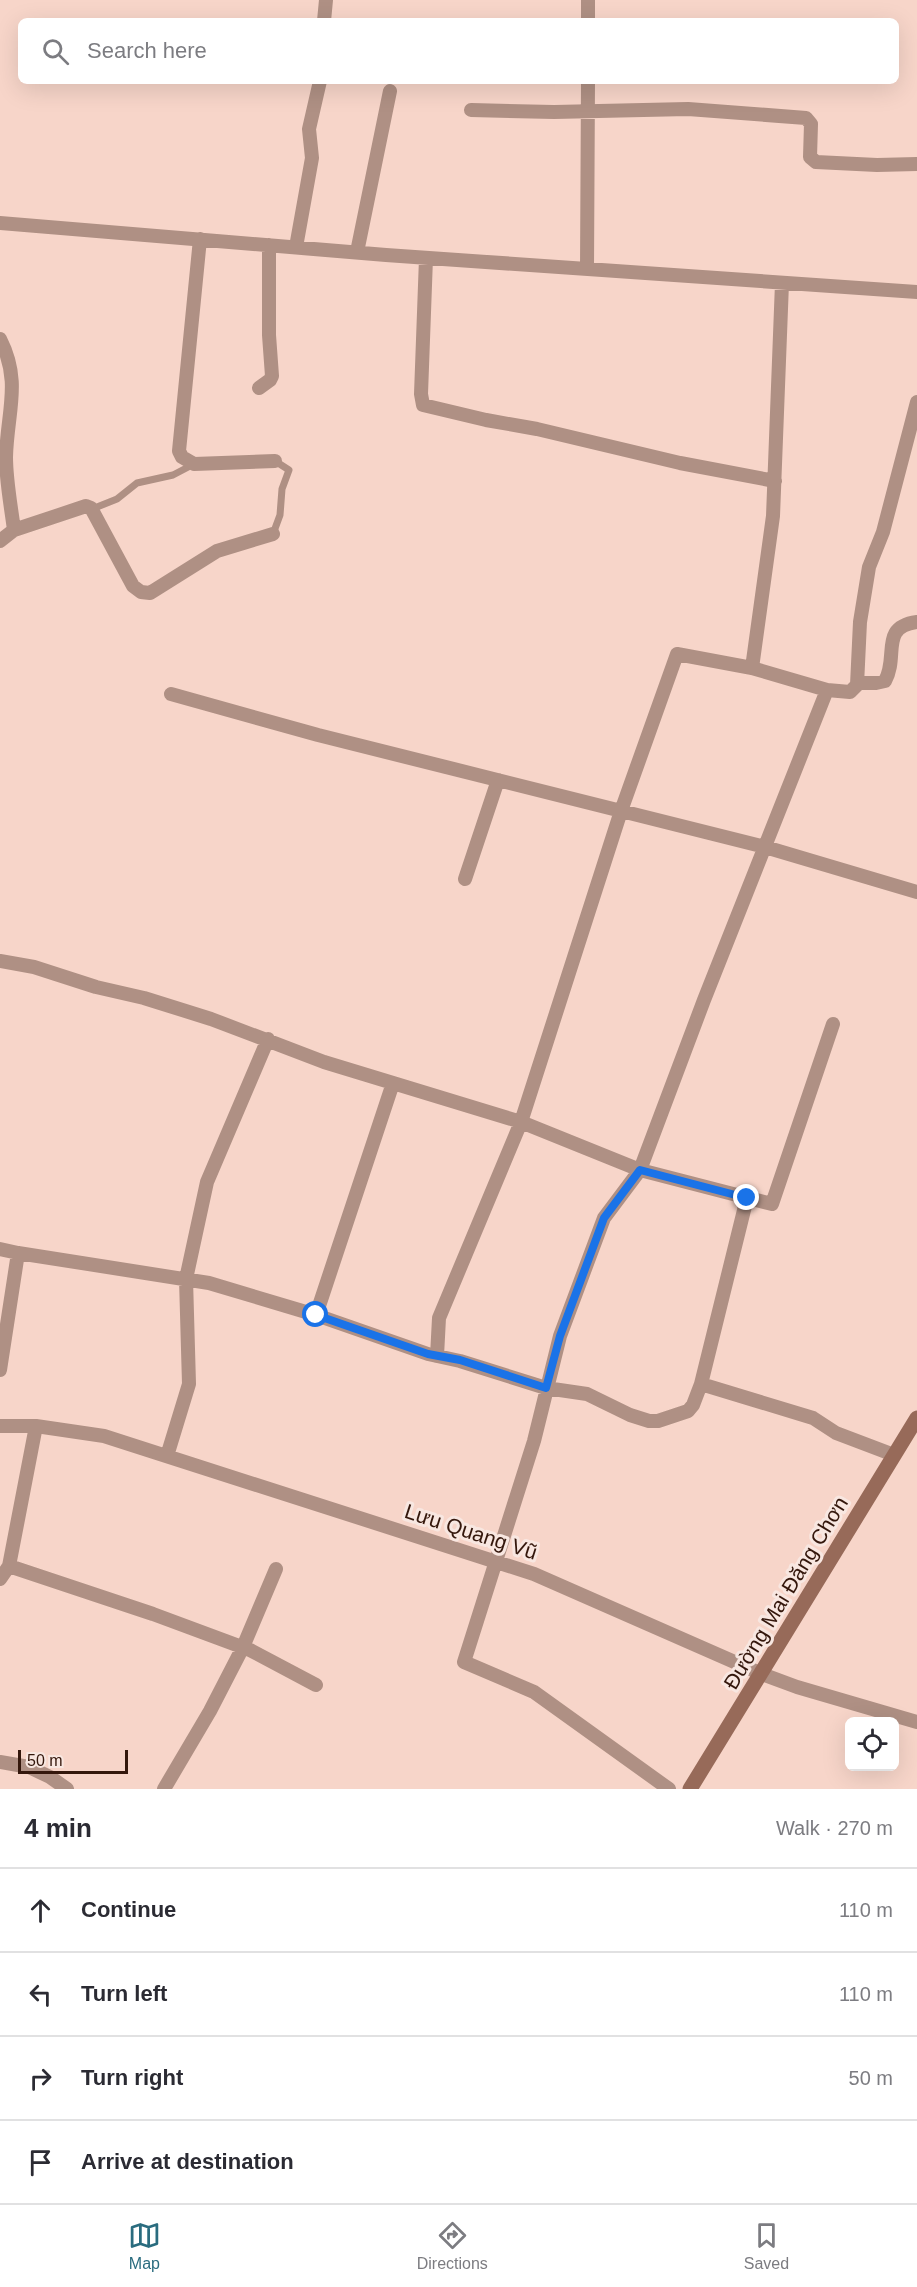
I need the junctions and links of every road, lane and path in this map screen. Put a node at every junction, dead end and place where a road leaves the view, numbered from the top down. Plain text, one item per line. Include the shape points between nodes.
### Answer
1 (326, 0) edge
2 (588, 0) edge
3 (324, 18) edge
4 (588, 18) edge
5 (320, 84) edge
6 (588, 84) edge
7 (390, 91) dead end
8 (471, 110) dead end
9 (588, 110) junction
10 (917, 164) edge
11 (0, 223) edge
12 (200, 239) junction
13 (269, 245) junction
14 (296, 247) junction
15 (357, 252) junction
16 (426, 258) junction
17 (587, 269) junction
18 (782, 283) junction
19 (917, 292) edge
20 (0, 339) edge
21 (259, 388) dead end
22 (917, 402) edge
23 (275, 461) joint
24 (194, 464) junction
25 (775, 481) junction
26 (92, 509) junction
27 (14, 530) junction
28 (273, 534) joint
29 (0, 541) edge
30 (917, 622) edge
31 (752, 668) junction
32 (857, 683) junction
33 (827, 690) junction
34 (171, 694) dead end
35 (498, 780) junction
36 (621, 811) junction
37 (765, 847) junction
38 (465, 879) dead end
39 (917, 892) edge
40 (0, 961) edge
41 (833, 1024) dead end
42 (268, 1040) junction
43 (393, 1083) junction
44 (521, 1122) junction
45 (640, 1170) junction
46 (747, 1198) junction
47 (0, 1249) edge
48 (18, 1253) junction
49 (186, 1279) junction
50 (316, 1315) junction
51 (437, 1356) junction
52 (0, 1370) edge
53 (701, 1384) junction
54 (546, 1388) junction
55 (917, 1418) edge
56 (0, 1426) edge
57 (36, 1426) junction
58 (894, 1455) junction
59 (166, 1456) junction
60 (494, 1562) junction
61 (9, 1566) junction
62 (276, 1569) dead end
63 (0, 1579) edge
64 (243, 1647) junction
65 (762, 1674) junction
66 (316, 1685) dead end
67 (917, 1722) edge
68 (0, 1762) edge
69 (67, 1789) edge
70 (164, 1789) edge
71 (669, 1789) edge
72 (690, 1789) edge

1 - 3 street
2 - 4 street
5 - 14 street via 309,129 312,158
6 - 9 street
7 - 15 street
8 - 9 street
9 - 10 street via 688,109 806,118 811,124 810,157 816,162
9 - 17 street
11 - 12 street
12 - 13 street
12 - 24 street via 178,444 182,457
13 - 14 street
13 - 21 street via 272,376
14 - 15 street
15 - 16 street
16 - 17 street
16 - 25 street via 423,405
17 - 18 street
18 - 19 street
18 - 25 street
20 - 27 street via 12,375 6,458
22 - 32 street via 883,532 869,567 860,622
23 - 24 street
23 - 28 lane via 289,470
24 - 26 lane via 173,475 137,483 117,499
25 - 31 street via 774,516
26 - 27 street via 86,506
26 - 28 street via 133,586 145,593 217,551
27 - 29 street
30 - 32 street via 898,628 885,681
31 - 33 street
31 - 36 street via 677,654
32 - 33 street via 850,692
33 - 37 street
34 - 35 street
35 - 36 street
35 - 38 street
36 - 37 street
36 - 44 street
37 - 39 street
37 - 45 street
40 - 42 street via 144,998
41 - 46 street via 772,1204
42 - 43 street
42 - 49 street via 207,1182
43 - 44 street
43 - 50 street
44 - 45 street
44 - 51 street via 439,1318
45 - 46 street
45 - 54 street via 604,1218 560,1336
46 - 53 street
47 - 48 street
48 - 49 street
48 - 52 street
49 - 50 street
49 - 59 street via 189,1384
50 - 51 street
51 - 54 street
53 - 54 street via 688,1411 658,1421 630,1415 587,1394
53 - 58 street via 813,1418 836,1433
54 - 60 street via 534,1441
55 - 58 main road, Đường Mai Đăng Chơn
56 - 57 street, Lưu Quang Vũ
57 - 59 street, Lưu Quang Vũ via 104,1436
57 - 61 street
58 - 65 main road, Đường Mai Đăng Chơn
59 - 60 street, Lưu Quang Vũ
60 - 65 street, Lưu Quang Vũ via 534,1574
60 - 71 street via 464,1662 534,1692
61 - 63 street
61 - 64 street
62 - 64 street
64 - 66 street
64 - 70 street
65 - 67 street, Lưu Quang Vũ
65 - 72 main road, Đường Mai Đăng Chơn
68 - 69 street via 28,1767

